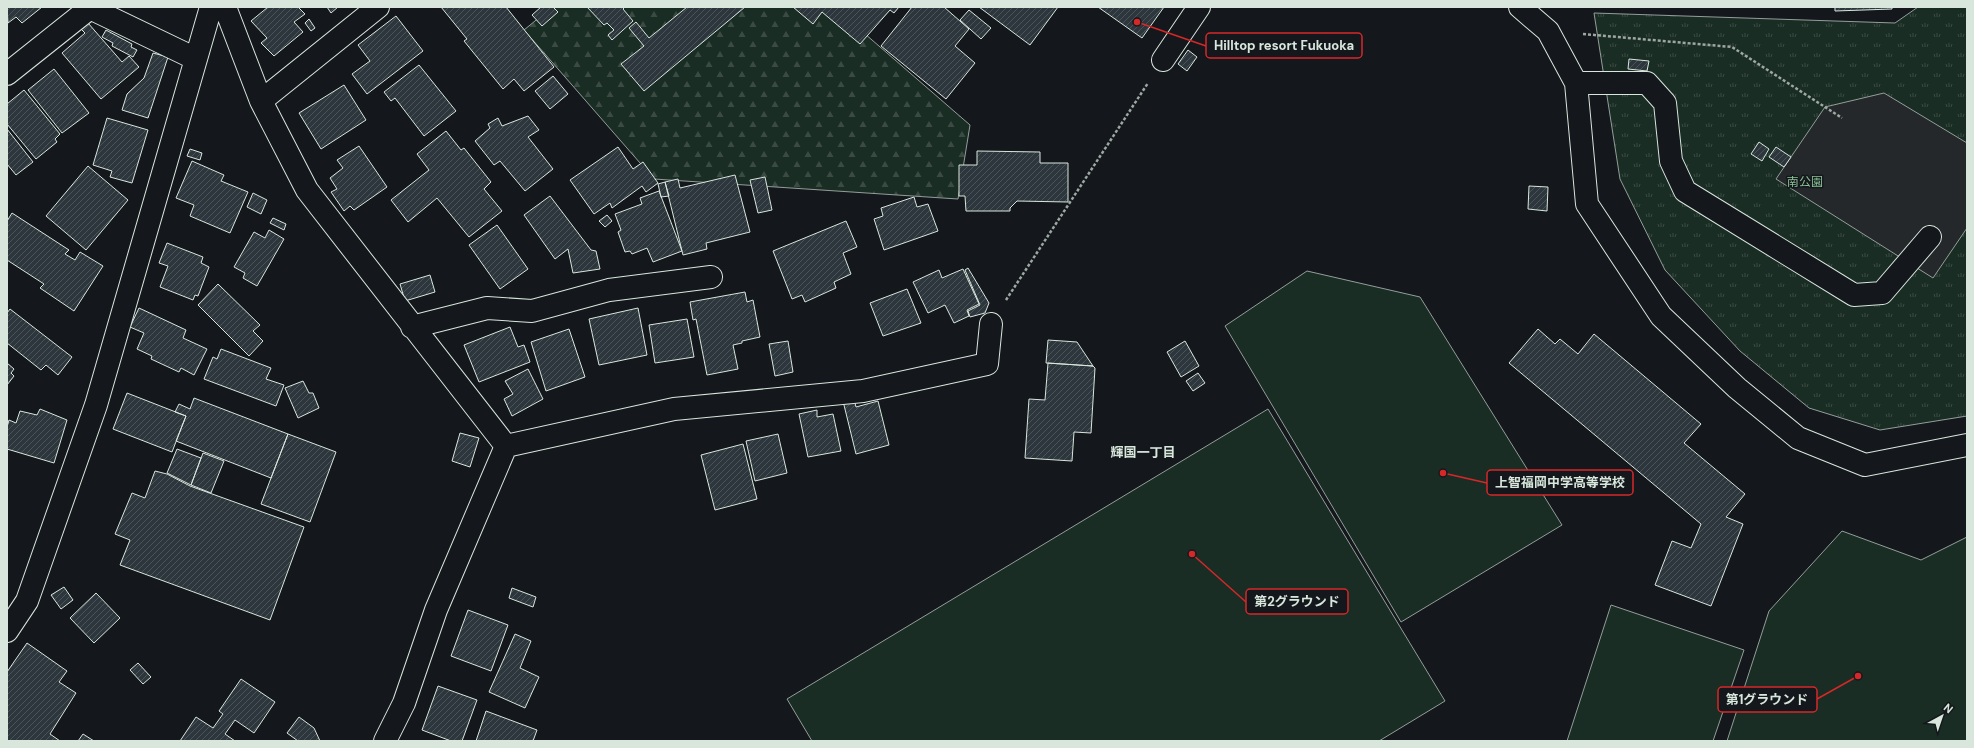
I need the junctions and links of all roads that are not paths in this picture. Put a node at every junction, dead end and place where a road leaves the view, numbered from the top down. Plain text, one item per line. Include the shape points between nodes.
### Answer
1 (211, 7) edge
2 (225, 7) edge
3 (378, 7) edge
4 (1199, 7) edge
5 (1520, 7) edge
6 (196, 58) junction
7 (1163, 60) road end
8 (7, 74) edge
9 (1576, 83) junction
10 (261, 101) junction
11 (1930, 237) dead end
12 (711, 277) dead end
13 (990, 324) road end
14 (412, 327) junction
15 (1967, 445) edge
16 (506, 446) junction
17 (7, 631) edge
18 (385, 741) edge

1 - 6 street
2 - 10 street
3 - 10 street
4 - 7 street
5 - 9 street via 1548,31
6 - 8 street via 90,8
6 - 17 street via 96,405 27,601
9 - 11 street via 1647,83 1665,103 1671,162 1685,191 1854,295 1882,293
9 - 15 street via 1587,204 1661,316 1737,388 1798,438 1865,465
10 - 14 street via 307,190
12 - 14 street via 608,290 532,311 488,308
13 - 16 street via 987,364 864,391 674,409
14 - 16 street
16 - 18 street via 436,610 404,703

